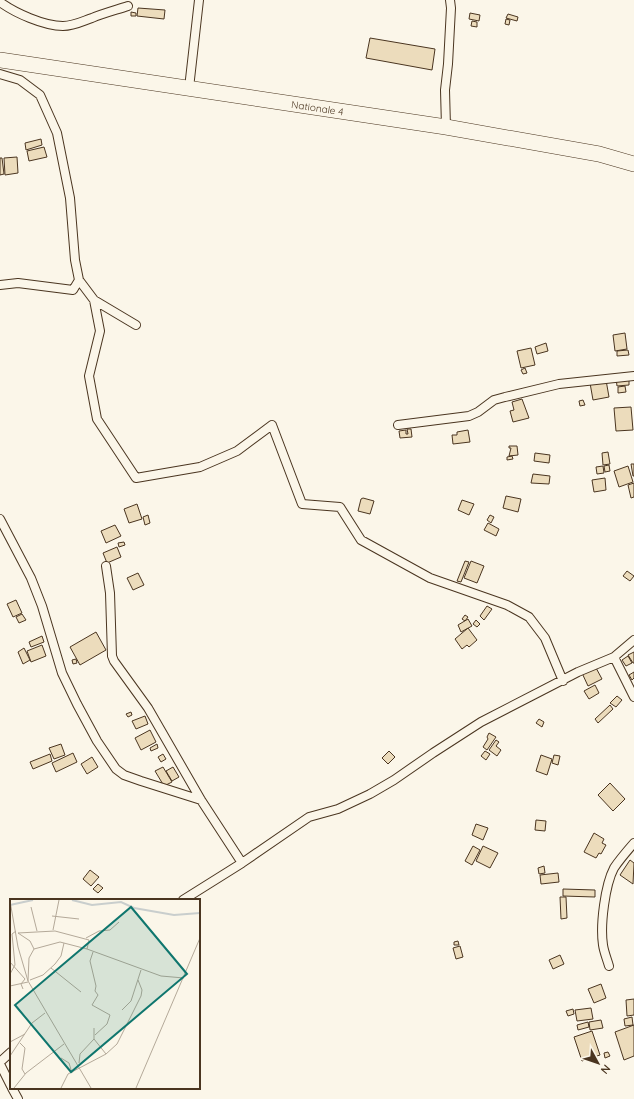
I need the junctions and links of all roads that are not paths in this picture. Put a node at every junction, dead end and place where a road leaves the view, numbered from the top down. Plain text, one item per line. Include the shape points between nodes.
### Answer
1 (199, 0) edge
2 (450, 0) edge
3 (0, 2) edge
4 (128, 6) dead end
5 (0, 60) edge
6 (0, 74) edge
7 (189, 88) junction
8 (446, 127) junction
9 (634, 164) edge
10 (78, 280) junction
11 (0, 284) edge
12 (94, 300) junction
13 (136, 325) dead end
14 (634, 376) edge
15 (398, 425) dead end
16 (0, 519) edge
17 (106, 566) dead end
18 (634, 640) edge
19 (614, 657) junction
20 (564, 681) junction
21 (634, 697) edge
22 (201, 800) junction
23 (634, 843) edge
24 (242, 863) junction
25 (185, 899) edge
26 (609, 966) dead end
27 (10, 1053) edge
28 (0, 1063) edge
29 (10, 1083) edge
30 (13, 1089) edge
31 (18, 1099) edge

1 - 7 street
2 - 8 street via 449,56 445,90
3 - 4 street via 11,10 62,26 76,25
5 - 7 highway, Nationale 4
6 - 10 street via 20,80 40,95 57,133 70,198
7 - 8 highway, Nationale 4
8 - 9 highway, Nationale 4 via 599,154
10 - 11 street via 73,290
10 - 12 street
12 - 13 street
12 - 20 street via 100,331 89,376 97,419 136,478 200,467 237,451 272,425 302,504 340,507 361,540 430,578 508,605 529,617 545,638
14 - 15 street via 559,384 494,400 469,416
16 - 22 street via 31,578 62,673 97,741 116,769 124,775
17 - 22 street via 114,661 148,708
18 - 19 street
19 - 20 street
19 - 21 street
20 - 24 street via 481,722 370,794 338,809 310,817
22 - 24 street
23 - 26 street via 614,868 605,901 603,945
24 - 25 street
27 - 28 street
28 - 29 street
30 - 31 street

